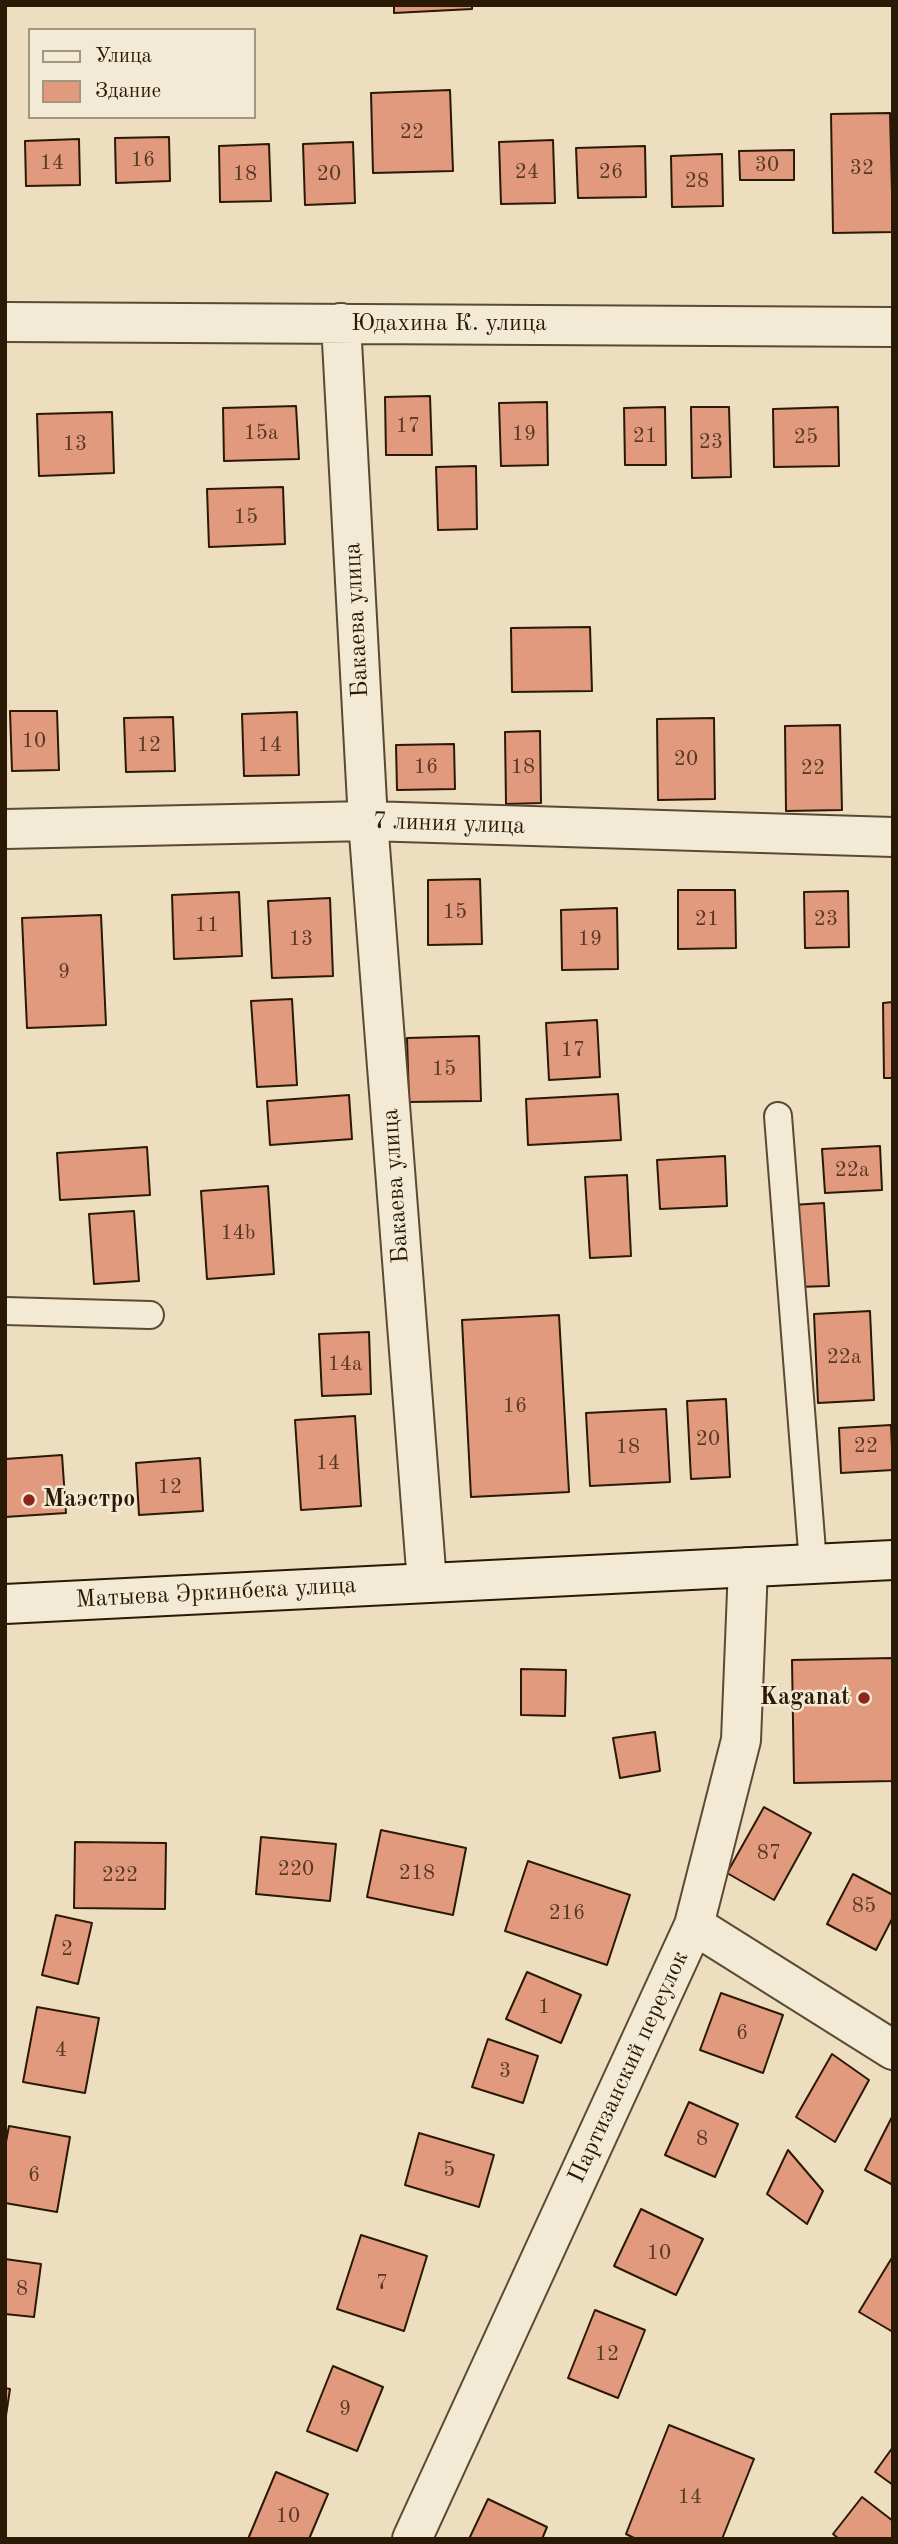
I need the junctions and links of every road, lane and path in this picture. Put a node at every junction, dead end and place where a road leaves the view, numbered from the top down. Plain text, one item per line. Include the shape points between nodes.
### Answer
1 (5, 322) edge
2 (341, 323) junction
3 (893, 327) edge
4 (368, 821) junction
5 (5, 830) edge
6 (893, 837) edge
7 (778, 1116) dead end
8 (5, 1311) edge
9 (150, 1315) dead end
10 (893, 1560) edge
11 (813, 1564) junction
12 (748, 1567) junction
13 (427, 1583) junction
14 (5, 1604) edge
15 (694, 1925) junction
16 (893, 2050) edge
17 (412, 2539) edge

1 - 2 street, Юдахина К. улица
2 - 3 street, Юдахина К. улица
2 - 4 street, Бакаева улица
4 - 5 street, 7 линия улица
4 - 6 street, 7 линия улица
4 - 13 street, Бакаева улица
7 - 11 lane
8 - 9 lane
10 - 11 street
11 - 12 street
12 - 13 street
12 - 15 street, Партизанский переулок via 741,1740
13 - 14 street, Матыева Эркинбека улица
15 - 16 street
15 - 17 street, Партизанский переулок

